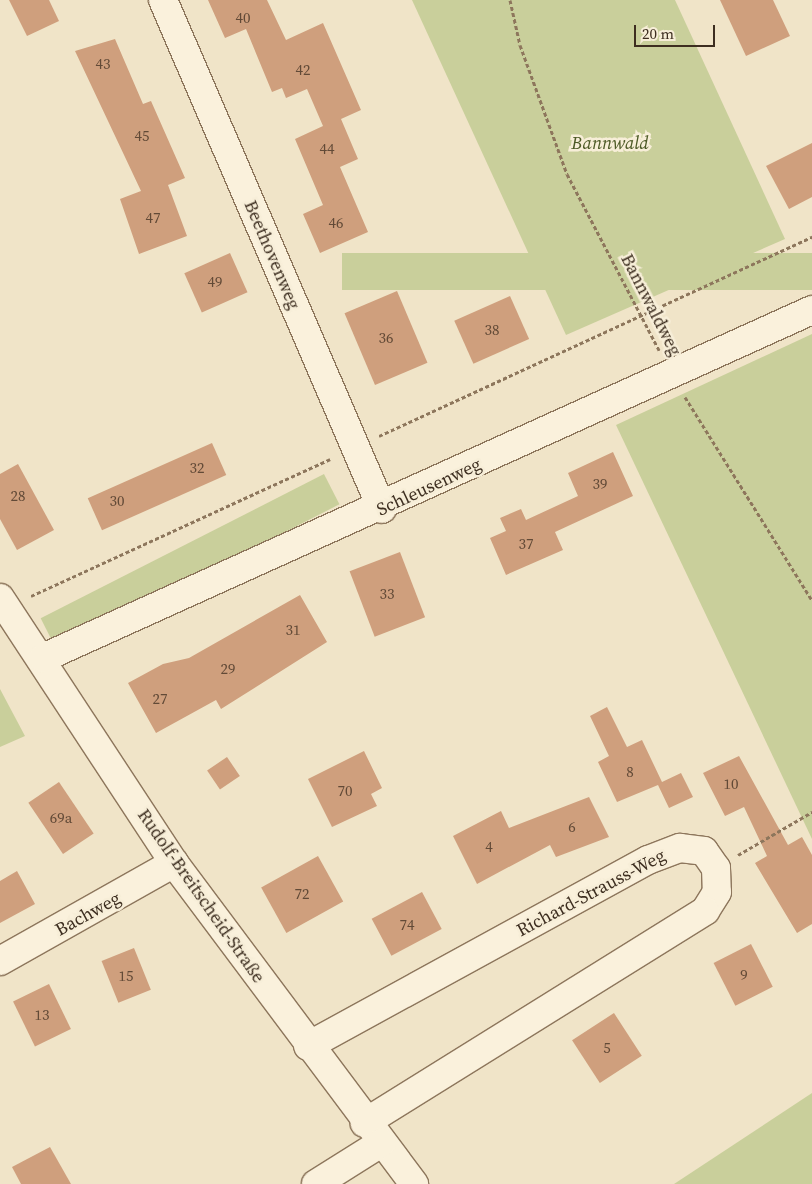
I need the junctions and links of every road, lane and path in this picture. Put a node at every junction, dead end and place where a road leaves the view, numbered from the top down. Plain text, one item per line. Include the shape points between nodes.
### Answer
1 (163, 0) edge
2 (510, 0) edge
3 (812, 237) edge
4 (812, 310) edge
5 (642, 315) junction
6 (672, 376) junction
7 (355, 447) junction
8 (382, 509) junction
9 (12, 599) edge
10 (812, 600) edge
11 (43, 658) junction
12 (812, 812) edge
13 (174, 863) junction
14 (716, 868) junction
15 (0, 961) edge
16 (308, 1046) junction
17 (373, 1133) junction
18 (316, 1184) edge
19 (414, 1184) edge

1 - 7 street, Beethovenweg
2 - 5 path, Bannwaldweg via 520,45 567,174
3 - 5 path
4 - 6 street, Schleusenweg
5 - 6 path, Bannwaldweg
5 - 7 path
6 - 8 street, Schleusenweg
6 - 10 path, Bannwaldweg
7 - 8 street, Beethovenweg
7 - 9 path
8 - 11 street, Schleusenweg
9 - 11 street, Rudolf-Breitscheid-Straße
11 - 13 street, Rudolf-Breitscheid-Straße
12 - 14 path
13 - 15 street, Bachweg
13 - 16 street, Rudolf-Breitscheid-Straße
14 - 16 street, Richard-Strauss-Weg via 704,852 680,848 648,860
14 - 17 street via 717,892 706,911
16 - 17 street, Rudolf-Breitscheid-Straße
17 - 18 street
17 - 19 street, Rudolf-Breitscheid-Straße

